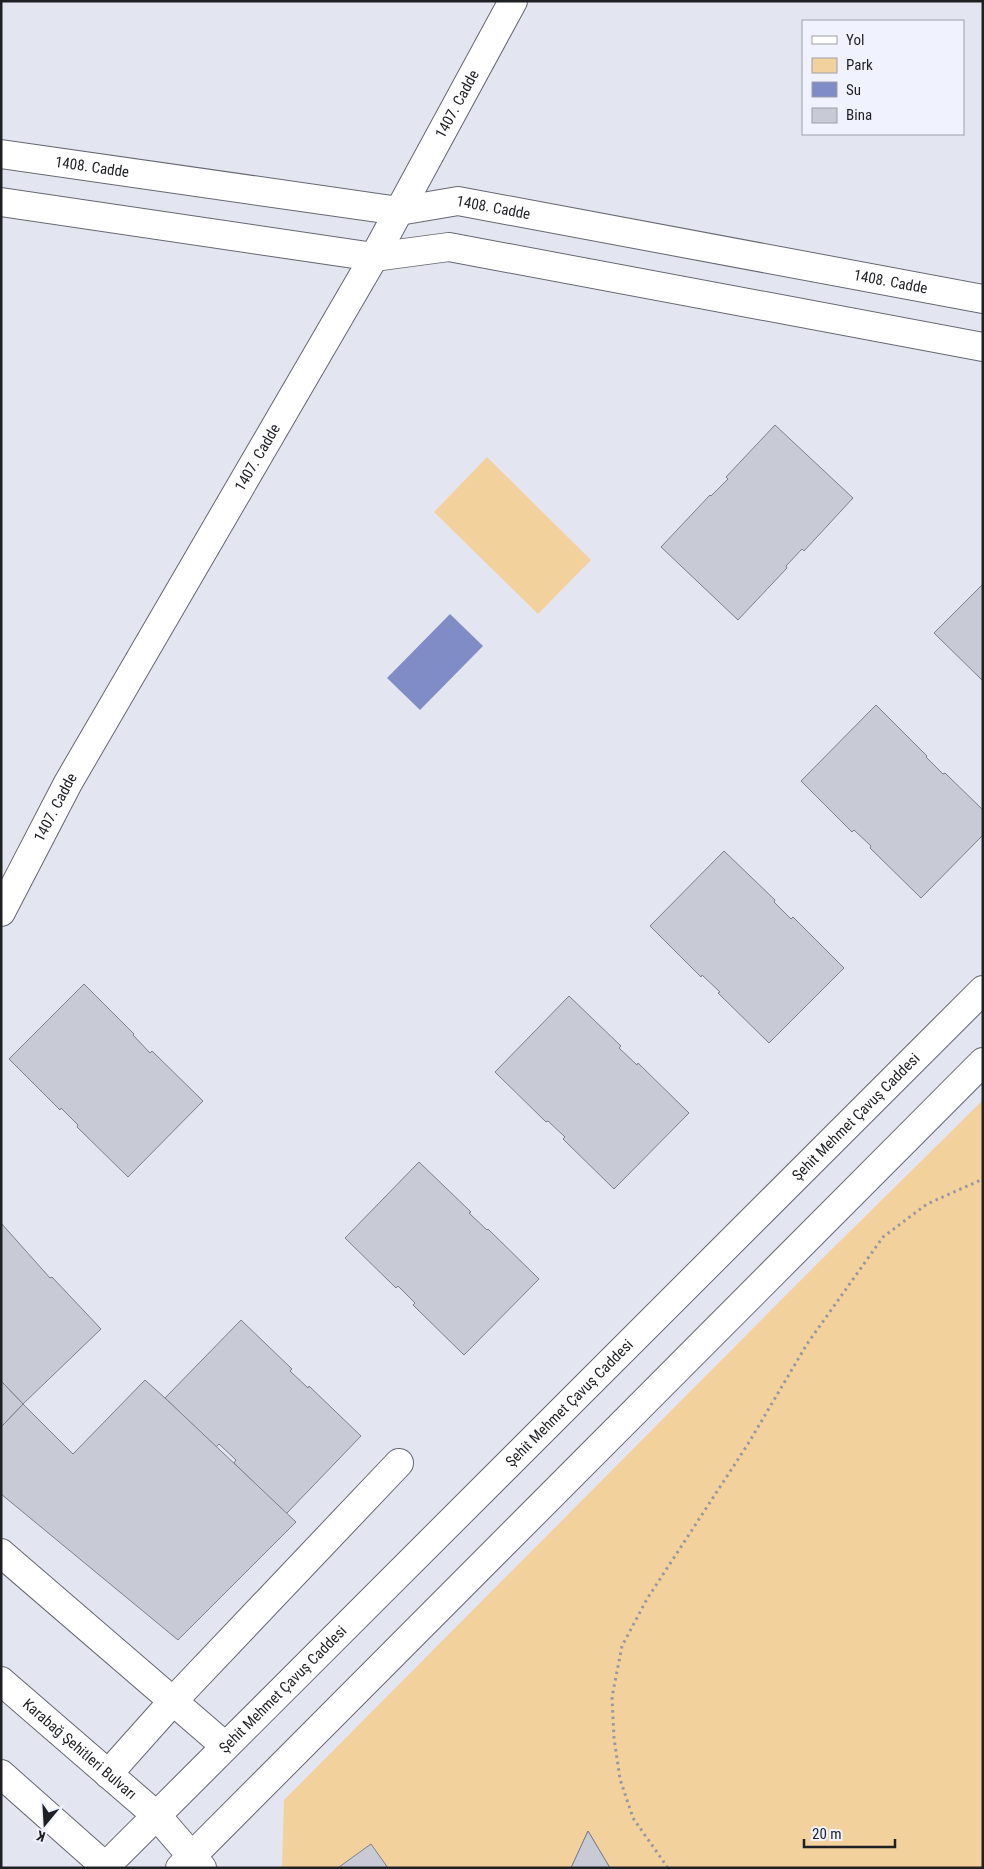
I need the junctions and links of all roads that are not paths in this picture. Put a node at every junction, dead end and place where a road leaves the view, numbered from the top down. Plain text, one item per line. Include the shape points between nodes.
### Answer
1 (513, 1) edge
2 (1, 154) edge
3 (1, 202) edge
4 (399, 211) junction
5 (374, 257) junction
6 (983, 299) edge
7 (983, 347) edge
8 (1, 912) edge
9 (983, 990) edge
10 (983, 1062) edge
11 (399, 1463) dead end
12 (1, 1553) edge
13 (1, 1682) edge
14 (174, 1700) junction
15 (225, 1746) junction
16 (1, 1774) edge
17 (108, 1774) junction
18 (157, 1816) junction
19 (191, 1864) edge
20 (106, 1867) edge

1 - 4 main road, 1407. Cadde
2 - 4 main road, 1408. Cadde
3 - 5 main road
4 - 5 main road, 1407. Cadde
4 - 6 main road, 1408. Cadde via 458,201
5 - 7 main road via 449,247
5 - 8 main road, 1407. Cadde via 68,783
9 - 15 main road, Şehit Mehmet Çavuş Caddesi
10 - 19 main road
11 - 14 main road
12 - 14 main road
13 - 17 main road, Karabağ Şehitleri Bulvarı
14 - 15 main road
14 - 17 main road
15 - 18 main road, Şehit Mehmet Çavuş Caddesi
16 - 20 main road
17 - 18 main road, Karabağ Şehitleri Bulvarı
18 - 19 main road, Karabağ Şehitleri Bulvarı
18 - 20 main road, Şehit Mehmet Çavuş Caddesi

